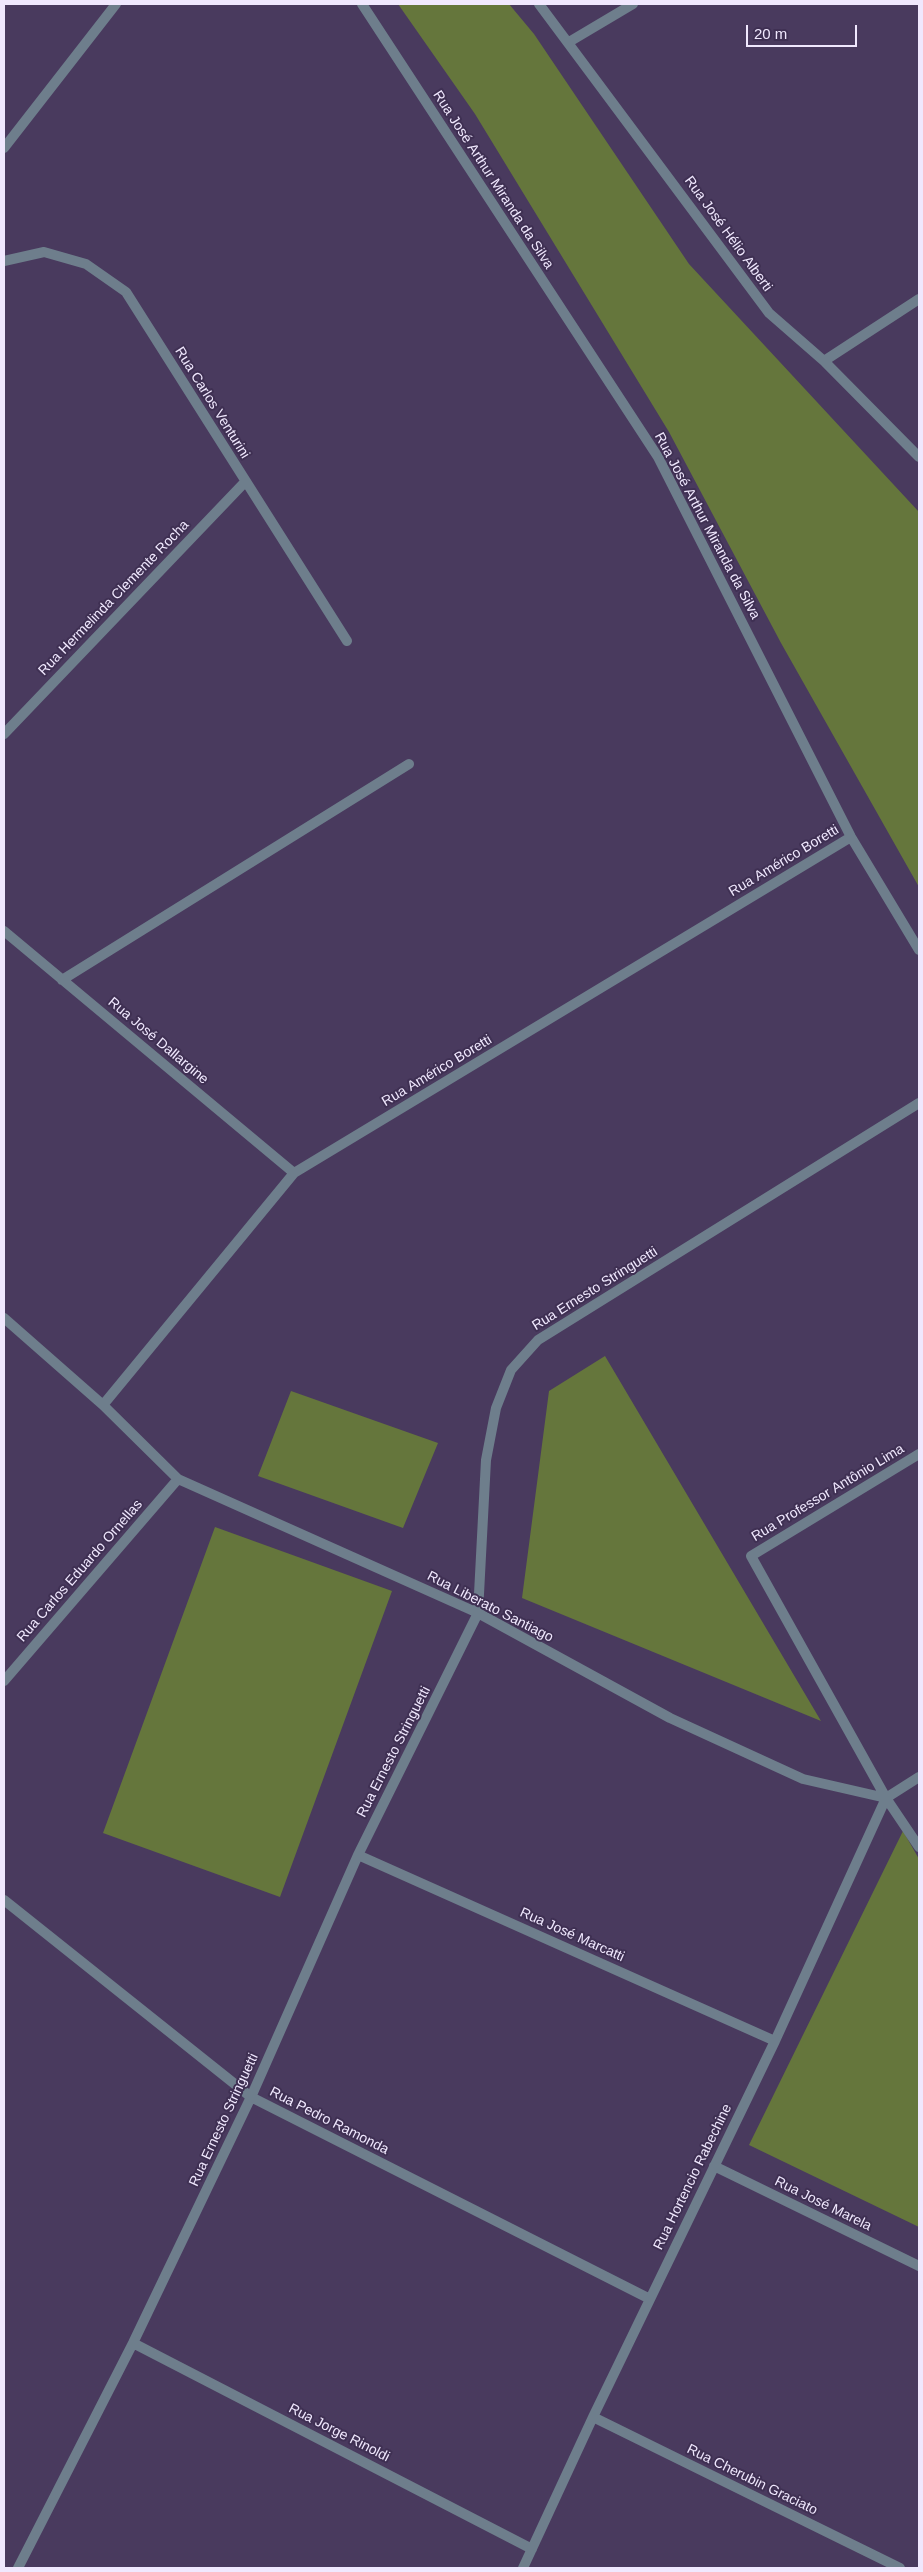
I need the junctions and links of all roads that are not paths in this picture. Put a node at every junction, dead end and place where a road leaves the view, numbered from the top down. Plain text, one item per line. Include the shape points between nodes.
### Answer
1 (116, 4) edge
2 (362, 4) edge
3 (539, 4) edge
4 (633, 4) edge
5 (569, 42) junction
6 (4, 148) edge
7 (4, 262) edge
8 (919, 299) edge
9 (824, 361) junction
10 (919, 458) edge
11 (244, 482) junction
12 (347, 641) dead end
13 (4, 734) edge
14 (409, 764) dead end
15 (851, 837) junction
16 (4, 931) edge
17 (919, 950) edge
18 (62, 980) junction
19 (919, 1104) edge
20 (294, 1173) junction
21 (4, 1318) edge
22 (103, 1405) junction
23 (919, 1454) edge
24 (178, 1479) junction
25 (478, 1613) junction
26 (4, 1680) edge
27 (919, 1777) edge
28 (886, 1798) junction
29 (919, 1847) edge
30 (358, 1855) junction
31 (4, 1900) edge
32 (775, 2040) junction
33 (252, 2097) junction
34 (714, 2166) junction
35 (919, 2266) edge
36 (650, 2299) junction
37 (133, 2343) junction
38 (593, 2417) junction
39 (532, 2548) junction
40 (18, 2568) edge
41 (523, 2568) edge
42 (900, 2568) edge

1 - 6 street
2 - 15 street, Rua José Arthur Miranda da Silva via 658,457
3 - 5 street, Rua José Hélio Alberti
4 - 5 street
5 - 9 street, Rua José Hélio Alberti via 769,313
7 - 11 street, Rua Carlos Venturini via 44,252 86,264 126,292
8 - 9 street
9 - 10 street, Rua José Hélio Alberti
11 - 12 street, Rua Carlos Venturini
11 - 13 street, Rua Hermelinda Clemente Rocha
14 - 18 street
15 - 17 street, Rua José Arthur Miranda da Silva
15 - 20 street, Rua Américo Boretti
16 - 18 street, Rua José Dallargine
18 - 20 street, Rua José Dallargine
19 - 25 street, Rua Ernesto Stringuetti via 538,1340 511,1370 496,1408 486,1460
20 - 22 street, Rua Américo Boretti
21 - 22 street, Rua Liberato Santiago
22 - 24 street, Rua Liberato Santiago
23 - 28 street, Rua Professor Antônio Lima via 751,1556
24 - 25 street, Rua Liberato Santiago
24 - 26 street, Rua Carlos Eduardo Ornellas
25 - 28 street, Rua Liberato Santiago via 670,1718 803,1779
25 - 30 street, Rua Ernesto Stringuetti
27 - 28 street
28 - 29 street
28 - 32 street, Rua Hortencio Rabechine
30 - 32 street, Rua José Marcatti
30 - 33 street, Rua Ernesto Stringuetti
31 - 33 street, Rua Pedro Ramonda
32 - 34 street, Rua Hortencio Rabechine
33 - 36 street, Rua Pedro Ramonda
33 - 37 street, Rua Ernesto Stringuetti
34 - 35 street, Rua José Marela
34 - 36 street, Rua Hortencio Rabechine
36 - 38 street, Rua Hortencio Rabechine
37 - 39 street, Rua Jorge Rinoldi
37 - 40 street, Rua Ernesto Stringuetti
38 - 39 street, Rua Hortencio Rabechine
38 - 42 street, Rua Cherubin Graciato
39 - 41 street, Rua Hortencio Rabechine

